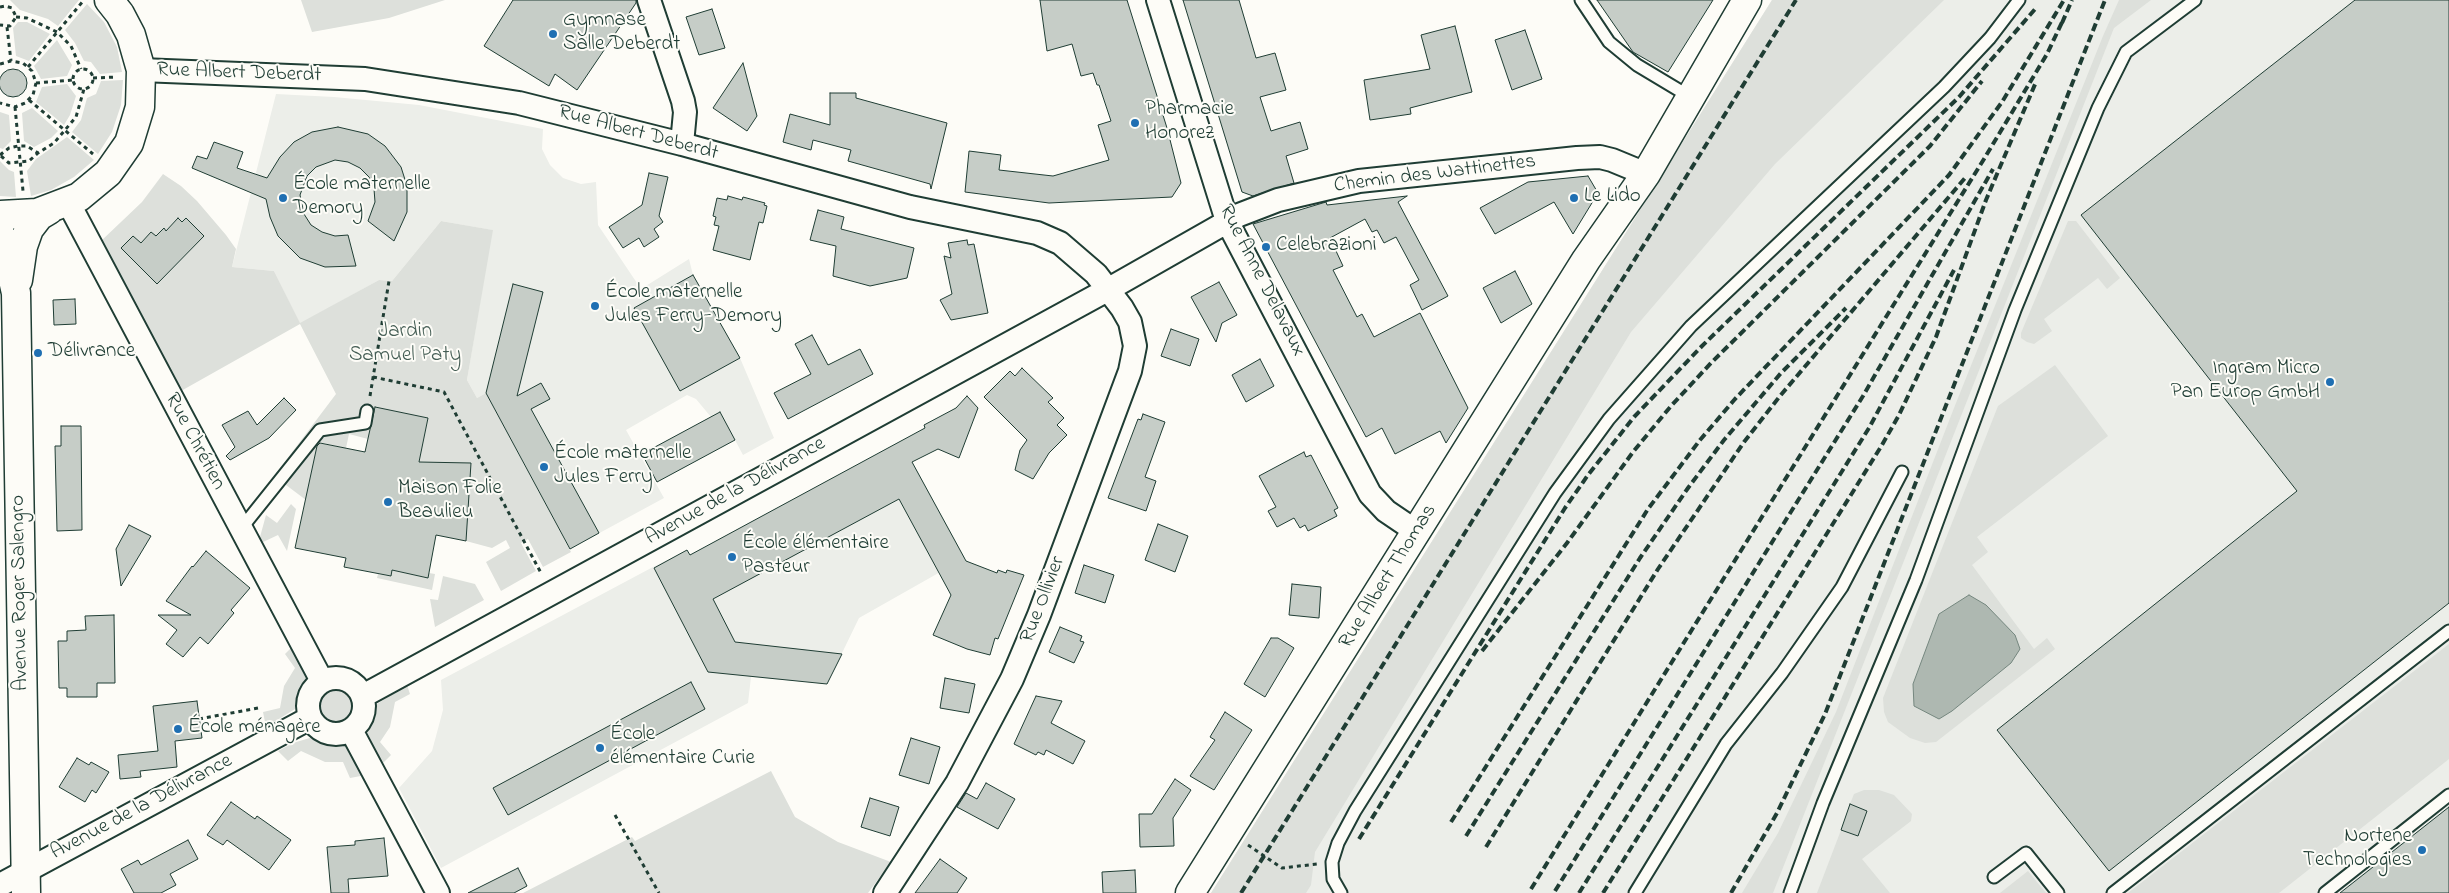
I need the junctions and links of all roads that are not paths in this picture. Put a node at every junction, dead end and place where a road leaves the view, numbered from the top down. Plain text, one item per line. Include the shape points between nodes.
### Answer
1 (109, 0) edge
2 (649, 0) edge
3 (1158, 0) edge
4 (1581, 0) edge
5 (2019, 0) edge
6 (2195, 0) edge
7 (1744, 1) edge
8 (141, 70) junction
9 (1688, 95) junction
10 (682, 144) junction
11 (1638, 170) junction
12 (47, 204) junction
13 (0, 214) edge
14 (1227, 221) junction
15 (0, 234) edge
16 (1109, 289) junction
17 (16, 294) junction
18 (367, 411) road end
19 (1902, 472) dead end
20 (240, 530) junction
21 (1417, 532) junction
22 (2449, 631) edge
23 (322, 681) junction
24 (363, 696) junction
25 (310, 718) junction
26 (351, 730) junction
27 (2449, 795) edge
28 (1994, 877) dead end
29 (26, 882) edge
30 (0, 885) edge
31 (435, 887) edge
32 (885, 893) edge
33 (1190, 893) edge
34 (1341, 893) edge
35 (1635, 893) edge
36 (1790, 893) edge
37 (2058, 893) edge
38 (2113, 893) edge
39 (2324, 893) edge

1 - 8 street via 132,35
2 - 10 street via 684,101
3 - 14 street, Rue Anne Delavaux
4 - 9 lane via 1609,42 1637,65
5 - 34 lane via 1990,38 1944,86 1690,326 1609,419 1555,493 1356,811 1338,843 1332,862 1333,879
6 - 36 lane via 2126,52 2098,108 2015,310 1916,580 1823,803
7 - 9 street, Rue Albert Thomas
8 - 10 street, Rue Albert Deberdt via 386,82 519,103
8 - 12 street via 140,107 129,142 116,164 99,182
9 - 11 street, Rue Albert Thomas
10 - 16 street, Rue Albert Deberdt via 910,208 1050,237 1084,262
11 - 14 street, Chemin des Wattinettes via 1612,160 1590,157 1359,181 1278,200
11 - 21 street, Rue Albert Thomas via 1586,260
12 - 13 street via 24,214
12 - 17 street, Avenue Roger Salengro via 25,238
12 - 20 street, Rue Chrétien
14 - 16 street, Chemin des Wattinettes
14 - 21 street, Rue Anne Delavaux via 1370,494 1386,512
15 - 17 street, Avenue Roger Salengro
16 - 24 street, Avenue de la Délivrance
16 - 32 street, Rue Ollivier via 1130,322 1135,346 1130,371 1109,430 1039,614 1001,702 957,783
17 - 29 street, Avenue Roger Salengro
18 - 20 lane via 365,423 320,430
19 - 35 lane via 1842,587 1726,744
20 - 23 street, Rue Chrétien
21 - 33 street, Rue Albert Thomas
22 - 38 lane
23 - 24 street via 331,678 350,681
23 - 25 street via 308,701
24 - 26 street via 362,719
25 - 26 street via 316,726 333,734
25 - 29 street, Avenue de la Délivrance
26 - 31 street
27 - 39 lane
28 - 37 lane via 2026,853
29 - 30 street, Avenue de la Délivrance

